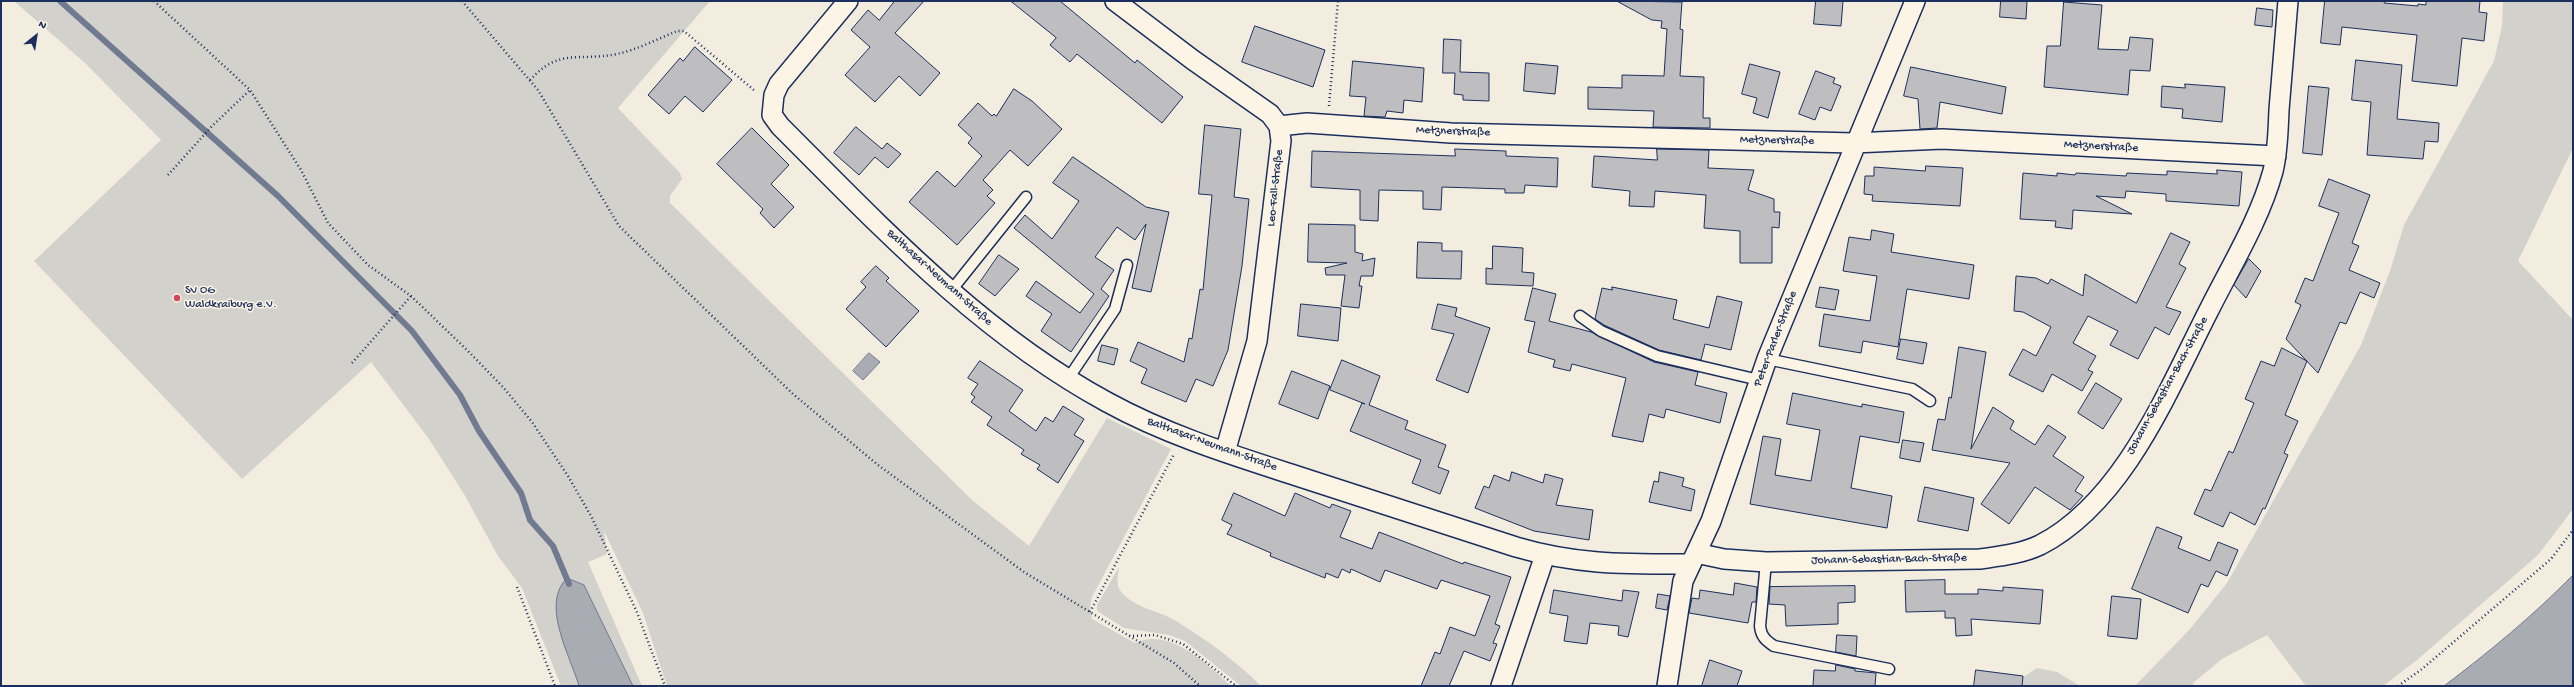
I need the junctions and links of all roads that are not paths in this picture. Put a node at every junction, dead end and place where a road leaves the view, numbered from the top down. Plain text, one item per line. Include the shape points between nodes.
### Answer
1 (848, 1) edge
2 (1115, 1) edge
3 (1915, 1) edge
4 (2288, 1) edge
5 (1279, 126) junction
6 (1854, 143) junction
7 (2276, 156) junction
8 (1026, 197) dead end
9 (1127, 265) dead end
10 (950, 292) junction
11 (1580, 316) dead end
12 (1767, 359) junction
13 (1068, 379) junction
14 (1760, 380) junction
15 (1930, 401) dead end
16 (1225, 452) junction
17 (1545, 556) junction
18 (1693, 558) junction
19 (1766, 562) junction
20 (1889, 669) dead end
21 (1501, 686) edge
22 (1667, 686) edge

1 - 10 street, Balthasar-Neumann-Straße via 779,84 771,106 772,115 780,126
2 - 5 street via 1193,60 1256,103 1270,114
3 - 6 street, Peter-Parler-Straße
4 - 7 street, Johann-Sebastian-Bach-Straße
5 - 6 street, Metznerstraße via 1307,122 1451,133
5 - 16 street, Leo-Fall-Straße via 1281,141 1257,341
6 - 7 street, Metznerstraße via 1942,139
6 - 12 street, Peter-Parler-Straße
7 - 19 street, Johann-Sebastian-Bach-Straße via 2269,184 2242,244 2149,426 2112,483 2073,522 2055,536 2025,551 1980,559
8 - 10 lane
9 - 13 lane via 1115,309
10 - 13 street, Balthasar-Neumann-Straße via 1006,338
11 - 14 lane via 1601,331 1618,336 1658,356
12 - 14 street, Peter-Parler-Straße
12 - 15 lane via 1912,389
13 - 16 street, Balthasar-Neumann-Straße via 1107,402 1182,437
14 - 18 street, Peter-Parler-Straße via 1711,521
16 - 17 street, Balthasar-Neumann-Straße
17 - 18 street, Balthasar-Neumann-Straße via 1610,565
17 - 21 street
18 - 19 street, Johann-Sebastian-Bach-Straße
18 - 22 street, Peter-Parler-Straße via 1683,581
19 - 20 lane via 1760,626 1761,634 1766,641 1774,646

